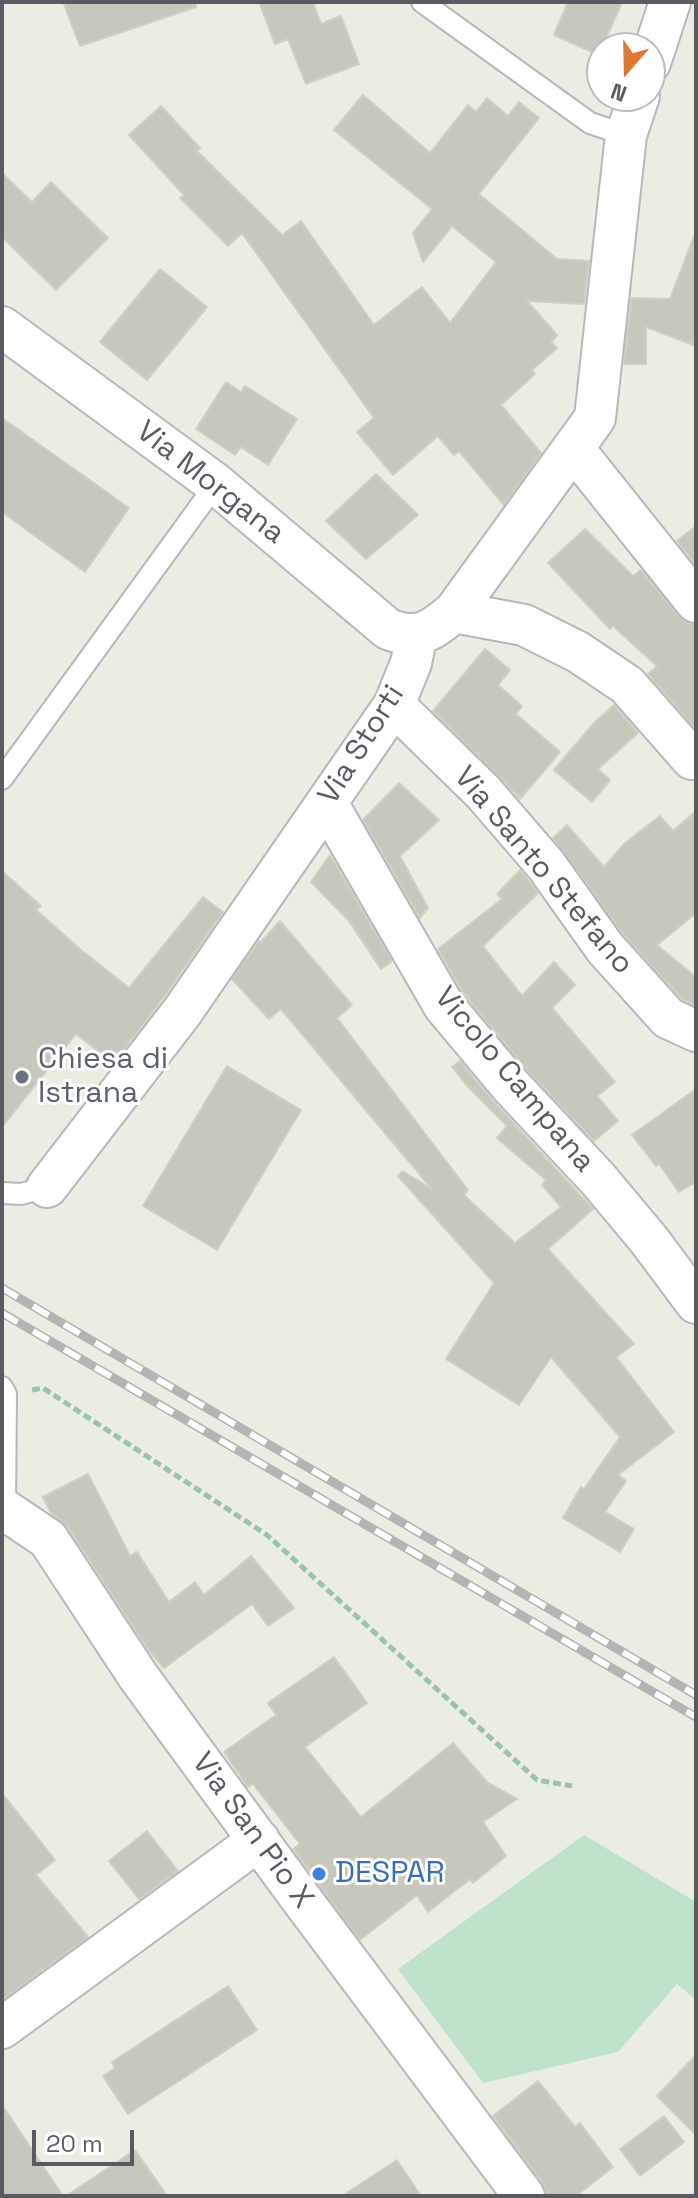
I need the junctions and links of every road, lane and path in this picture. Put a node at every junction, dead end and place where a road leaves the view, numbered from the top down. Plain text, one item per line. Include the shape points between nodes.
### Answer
1 (422, 2) edge
2 (670, 2) edge
3 (660, 32) edge
4 (634, 112) edge
5 (626, 135) junction
6 (2, 327) edge
7 (573, 448) junction
8 (216, 484) junction
9 (696, 602) edge
10 (454, 612) junction
11 (417, 634) junction
12 (394, 705) junction
13 (696, 756) edge
14 (2, 779) edge
15 (327, 803) junction
16 (696, 1031) edge
17 (47, 1187) joint
18 (2, 1193) edge
19 (696, 1303) edge
20 (2, 1387) edge
21 (43, 1388) dead end
22 (4, 1510) edge
23 (572, 1786) dead end
24 (259, 1840) junction
25 (2, 2028) edge
26 (524, 2196) edge

1 - 5 lane via 590,123
2 - 3 street
4 - 5 street
5 - 7 street via 595,418
6 - 8 street, Via Morgana
7 - 9 street
7 - 10 street
8 - 11 street, Via Morgana via 388,629
8 - 14 lane
10 - 11 street via 435,628
10 - 13 street via 524,625 578,652 627,685 692,759
11 - 12 street, Via Storti
12 - 15 street, Via Storti
12 - 16 street, Via Santo Stefano via 483,792 546,865 605,948 668,1018
15 - 17 street, Via Storti via 182,1012
15 - 19 street, Vicolo Campana via 444,1006 598,1179
17 - 18 lane, Via Storti
20 - 22 lane
21 - 23 path via 267,1535 537,1780
22 - 24 street, Via San Pio X via 48,1539 138,1676
24 - 25 street
24 - 26 street, Via San Pio X

